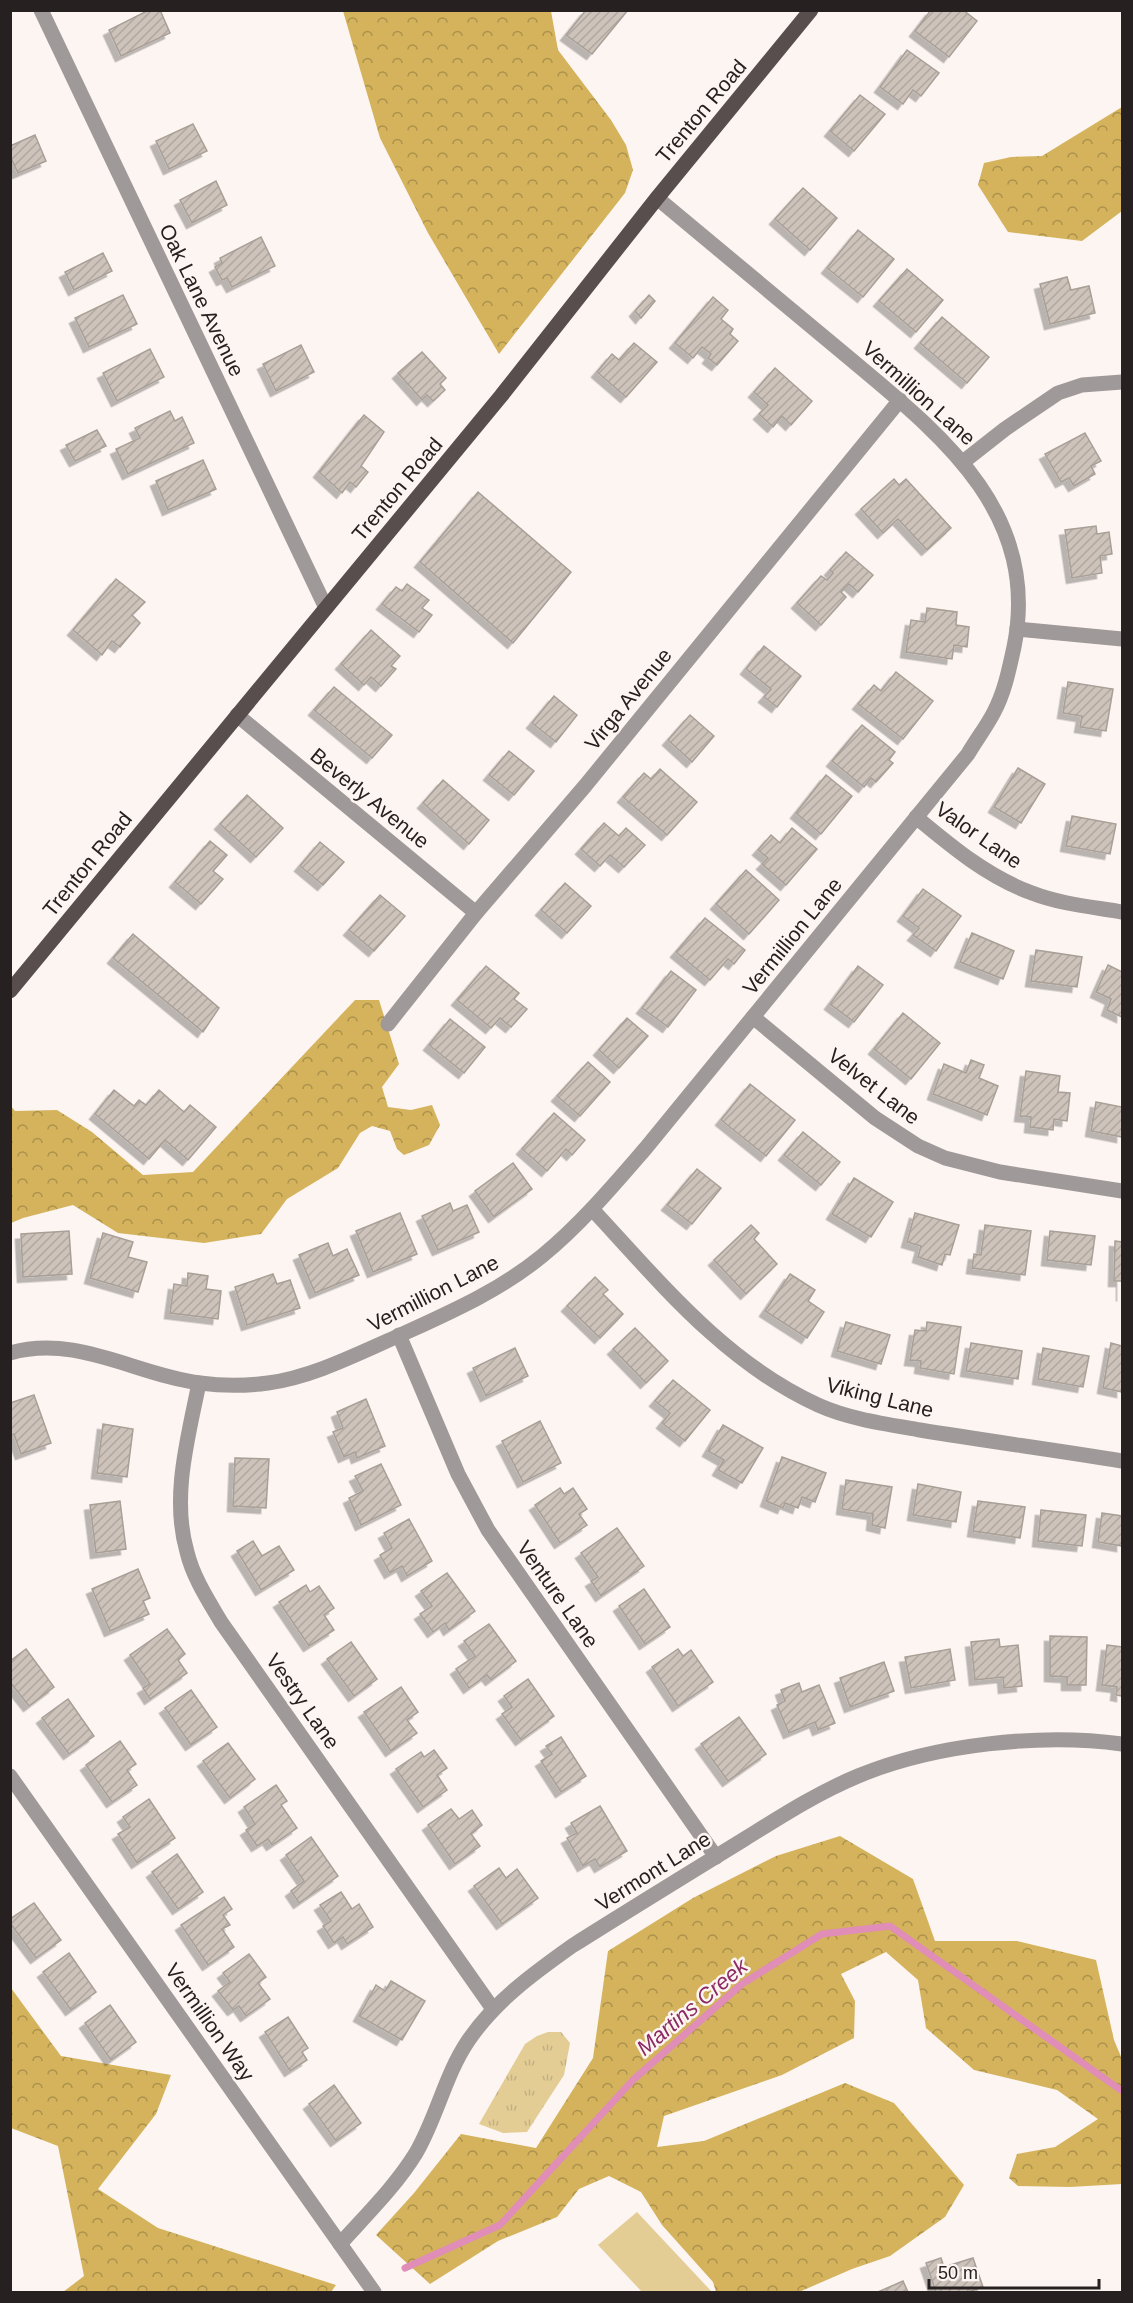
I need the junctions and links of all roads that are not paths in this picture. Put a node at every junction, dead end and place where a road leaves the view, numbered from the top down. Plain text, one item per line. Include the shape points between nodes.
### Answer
1 (41, 10) edge
2 (811, 10) edge
3 (657, 198) junction
4 (1122, 382) edge
5 (900, 400) junction
6 (963, 462) junction
7 (326, 608) junction
8 (1017, 629) junction
9 (1122, 639) edge
10 (237, 716) junction
11 (916, 817) junction
12 (1122, 912) edge
13 (476, 913) junction
14 (10, 992) edge
15 (753, 1017) junction
16 (388, 1024) dead end
17 (1122, 1191) edge
18 (592, 1209) junction
19 (399, 1335) junction
20 (10, 1353) edge
21 (199, 1383) junction
22 (1122, 1461) edge
23 (1122, 1744) edge
24 (10, 1776) edge
25 (716, 1857) junction
26 (493, 2009) junction
27 (340, 2244) junction
28 (374, 2292) edge

1 - 7 street, Oak Lane Avenue
2 - 3 main road, Trenton Road
3 - 5 street, Vermillion Lane
3 - 7 main road, Trenton Road
4 - 6 street via 1058,393
5 - 6 street, Vermillion Lane
5 - 13 street, Virga Avenue via 585,786
6 - 8 street, Vermillion Lane via 988,496 1011,551 1020,606
7 - 10 main road, Trenton Road
8 - 9 street
8 - 11 street, Vermillion Lane via 1007,680 994,712 968,754
10 - 13 street, Beverly Avenue
10 - 14 main road, Trenton Road
11 - 12 street, Valor Lane via 1006,882 1052,899
11 - 15 street, Vermillion Lane
13 - 16 street, Virga Avenue
15 - 17 street, Velvet Lane via 875,1118 918,1146 945,1158 1000,1172
15 - 18 street, Vermillion Lane
18 - 19 street, Vermillion Lane via 542,1256 508,1281 459,1309
18 - 22 street, Viking Lane via 696,1321 777,1384 819,1405 903,1427
19 - 21 street, Vermillion Lane via 308,1373 269,1383
19 - 25 street, Venture Lane via 458,1474 488,1530
20 - 21 street, Vermillion Lane via 45,1347 75,1350
21 - 26 street, Vestry Lane via 181,1480 180,1519 197,1581 220,1622
23 - 25 street, Vermont Lane via 1013,1741 964,1747 894,1764 809,1800
24 - 27 street, Vermillion Way
25 - 26 street, Vermont Lane via 572,1946
26 - 27 street, Vermont Lane via 454,2065 416,2152 397,2181
27 - 28 street, Vermillion Way

